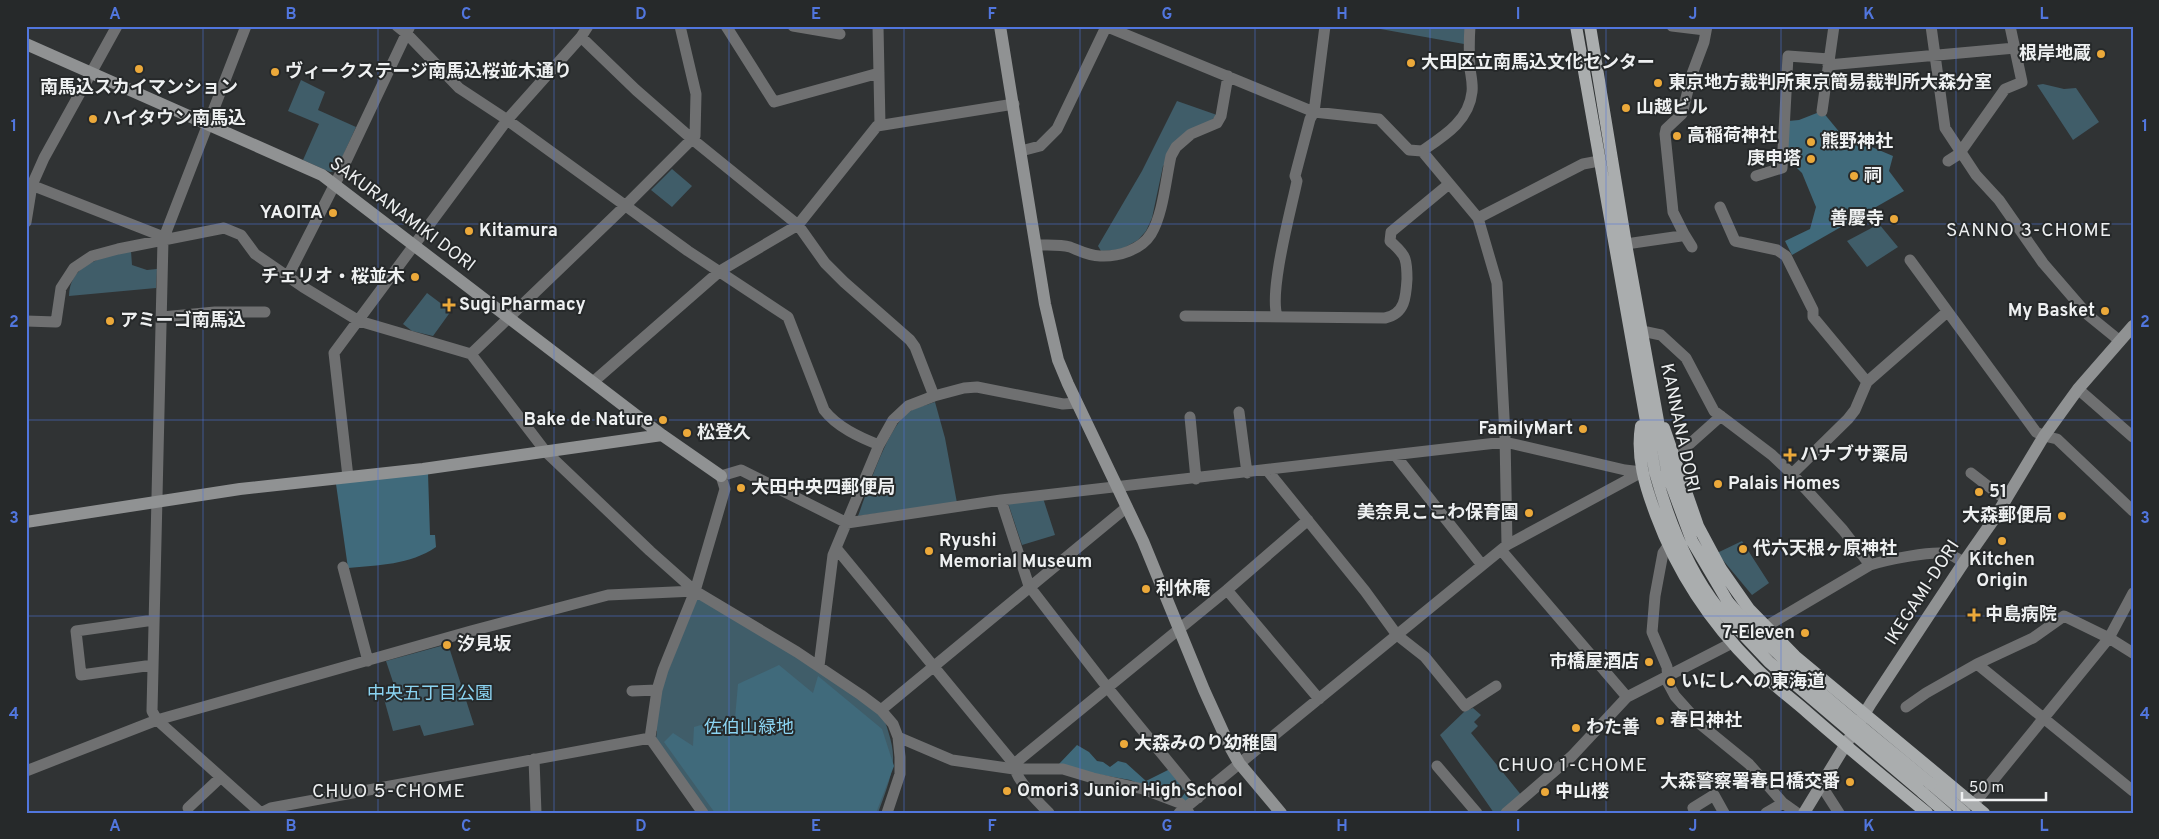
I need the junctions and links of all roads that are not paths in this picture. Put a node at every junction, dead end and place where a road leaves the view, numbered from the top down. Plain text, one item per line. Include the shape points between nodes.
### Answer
1 (117, 26) edge
2 (246, 26) edge
3 (397, 26) edge
4 (680, 26) edge
5 (726, 26) edge
6 (793, 26) edge
7 (878, 26) edge
8 (1000, 26) edge
9 (1106, 26) edge
10 (1324, 26) edge
11 (1470, 26) edge
12 (1576, 26) edge
13 (1590, 26) edge
14 (1672, 26) edge
15 (1834, 26) edge
16 (1932, 26) edge
17 (2010, 26) edge
18 (1685, 27) edge
19 (1706, 28) edge
20 (409, 30) edge
21 (586, 30) edge
22 (840, 34) dead end
23 (26, 44) edge
24 (2015, 48) junction
25 (1936, 56) junction
26 (1828, 62) junction
27 (93, 72) junction
28 (879, 73) junction
29 (1228, 76) junction
30 (1014, 104) junction
31 (1822, 111) dead end
32 (1314, 112) junction
33 (507, 120) junction
34 (210, 124) junction
35 (880, 125) junction
36 (692, 139) junction
37 (1960, 150) junction
38 (1021, 151) junction
39 (1422, 151) junction
40 (1599, 161) junction
41 (1948, 161) dead end
42 (1756, 176) dead end
43 (29, 184) edge
44 (335, 184) junction
45 (1449, 184) junction
46 (625, 206) junction
47 (1720, 207) dead end
48 (1478, 218) junction
49 (26, 222) edge
50 (798, 225) junction
51 (1684, 234) junction
52 (163, 239) junction
53 (414, 244) junction
54 (1626, 244) junction
55 (1036, 245) junction
56 (1692, 247) dead end
57 (1910, 260) dead end
58 (720, 271) junction
59 (288, 276) junction
60 (265, 312) dead end
61 (1947, 312) junction
62 (1185, 316) dead end
63 (1277, 316) junction
64 (162, 317) junction
65 (509, 317) junction
66 (26, 321) edge
67 (359, 321) junction
68 (2133, 326) edge
69 (1642, 331) junction
70 (2120, 341) junction
71 (470, 354) junction
72 (593, 382) junction
73 (1867, 382) junction
74 (2078, 389) junction
75 (934, 396) junction
76 (1077, 403) junction
77 (1239, 412) dead end
78 (1650, 414) junction
79 (1721, 416) junction
80 (1190, 417) dead end
81 (662, 435) junction
82 (2044, 436) junction
83 (2133, 437) edge
84 (1505, 442) junction
85 (879, 445) junction
86 (546, 452) junction
87 (1395, 455) junction
88 (1676, 457) junction
89 (1268, 470) junction
90 (1642, 472) junction
91 (1247, 473) junction
92 (1971, 473) dead end
93 (1792, 474) junction
94 (348, 476) junction
95 (721, 476) junction
96 (1196, 479) junction
97 (1118, 487) junction
98 (1001, 500) junction
99 (2006, 500) junction
100 (158, 501) junction
101 (1127, 507) junction
102 (2133, 511) edge
103 (1308, 520) junction
104 (26, 522) edge
105 (847, 523) junction
106 (1668, 546) junction
107 (1504, 547) junction
108 (836, 548) junction
109 (1964, 562) junction
110 (1482, 565) junction
111 (1870, 565) junction
112 (343, 567) dead end
113 (1029, 586) junction
114 (1227, 590) junction
115 (696, 591) junction
116 (2133, 593) edge
117 (1723, 605) junction
118 (154, 620) junction
119 (1765, 627) junction
120 (1178, 629) junction
121 (1397, 635) junction
122 (2109, 638) junction
123 (1732, 643) junction
124 (1787, 648) junction
125 (2133, 653) edge
126 (368, 661) junction
127 (153, 664) junction
128 (1977, 664) junction
129 (819, 666) junction
130 (933, 666) junction
131 (1763, 675) junction
132 (1666, 677) junction
133 (1827, 683) junction
134 (1496, 686) dead end
135 (1107, 687) junction
136 (657, 690) junction
137 (632, 691) dead end
138 (1627, 697) junction
139 (1319, 699) junction
140 (1906, 707) dead end
141 (881, 710) junction
142 (1805, 710) junction
143 (1865, 713) junction
144 (2045, 719) junction
145 (157, 720) junction
146 (898, 737) junction
147 (650, 738) junction
148 (1847, 746) junction
149 (534, 758) junction
150 (1239, 763) junction
151 (1014, 766) junction
152 (1437, 766) dead end
153 (26, 771) edge
154 (220, 778) junction
155 (1822, 785) junction
156 (1927, 789) junction
157 (2133, 791) edge
158 (1198, 798) junction
159 (1782, 803) junction
160 (188, 808) dead end
161 (1969, 809) edge
162 (1184, 811) edge
163 (261, 813) edge
164 (536, 813) edge
165 (703, 813) edge
166 (886, 813) edge
167 (1050, 813) edge
168 (1282, 813) edge
169 (1477, 813) edge
170 (1506, 813) edge
171 (1695, 813) edge
172 (1724, 813) edge
173 (1766, 813) edge
174 (1797, 813) edge
175 (1804, 813) edge
176 (1839, 813) edge
177 (1927, 813) edge
178 (1946, 813) edge
179 (1984, 813) edge

1 - 27 street
2 - 34 street
3 - 20 street
4 - 36 street via 696,94 695,136
5 - 28 street via 774,102
6 - 22 street
7 - 28 street
8 - 30 street
9 - 29 street
9 - 38 street via 1057,129 1040,146
10 - 32 street
11 - 39 street via 1468,46 1472,92 1467,111 1458,124
12 - 40 main road, KANNANA DORI
13 - 54 main road, KANNANA DORI
14 - 18 street
15 - 26 street
16 - 25 street
17 - 24 street
18 - 19 street
19 - 51 street via 1682,114 1664,134 1673,212
20 - 33 street via 459,88
20 - 44 street
21 - 33 street
21 - 36 street via 636,90
23 - 27 street, SAKURANAMIKI DORI
24 - 25 street
24 - 37 street via 2022,82 2005,90
25 - 26 street
25 - 37 street via 1945,128
26 - 31 street
26 - 42 street via 1788,56 1782,168
27 - 34 street, SAKURANAMIKI DORI
27 - 43 street
28 - 35 street
29 - 32 street
29 - 55 street via 1217,123 1191,134 1171,156 1150,235 1124,253 1100,256 1087,255 1069,247
30 - 35 street
30 - 38 street
32 - 39 street via 1379,120 1409,150
32 - 63 street via 1295,176 1298,181 1279,271
33 - 46 street
33 - 53 street
34 - 44 street, SAKURANAMIKI DORI via 322,174
34 - 52 street
35 - 50 street
36 - 46 street
36 - 50 street
37 - 41 street
37 - 70 street via 2050,270 2088,315
38 - 55 street
39 - 45 street
40 - 48 street via 1583,164
40 - 78 main road, KANNANA DORI
43 - 49 street
43 - 52 street
44 - 53 street, SAKURANAMIKI DORI
44 - 59 street
45 - 48 street
45 - 63 street via 1391,232 1390,241 1405,257 1407,267 1406,299 1393,317
46 - 58 street
46 - 65 street
47 - 73 street via 1735,241 1777,250 1786,256 1813,310 1813,317
48 - 84 street via 1497,283
50 - 58 street
50 - 75 street via 831,269 910,340
51 - 54 street
51 - 56 street
52 - 59 street via 224,228 241,235 255,254
52 - 64 street
52 - 66 street via 92,256 74,268 61,288 56,322
53 - 65 street, SAKURANAMIKI DORI
53 - 67 street
54 - 69 main road, KANNANA DORI
55 - 76 street via 1055,349
57 - 61 street
58 - 72 street
58 - 85 street via 788,317 824,410 831,419
59 - 67 street
60 - 64 street
61 - 73 street
61 - 82 street via 2036,432
62 - 63 street
64 - 100 street
65 - 71 street
65 - 72 street, SAKURANAMIKI DORI
67 - 71 street
67 - 94 street via 334,353
68 - 70 street, IKEGAMI-DORI
69 - 78 main road, KANNANA DORI
69 - 79 street via 1661,336 1686,358 1714,411
70 - 74 street, IKEGAMI-DORI
71 - 86 street
72 - 81 street, SAKURANAMIKI DORI
73 - 93 street via 1848,420
74 - 82 street, IKEGAMI-DORI
74 - 83 street
75 - 76 street via 978,387 1063,404
75 - 85 street via 908,406 893,420
76 - 97 street
77 - 91 street
78 - 88 main road
78 - 90 main road via 1639,449
78 - 117 main road, KANNANA DORI via 1675,497
78 - 117 main road, KANNANA DORI via 1651,456 1664,503 1698,577
79 - 88 street
79 - 93 street
80 - 96 street
81 - 86 street
81 - 95 street, SAKURANAMIKI DORI
82 - 99 street, IKEGAMI-DORI
82 - 102 street via 2057,439
84 - 87 street
84 - 90 street
84 - 107 street
85 - 105 street
86 - 94 street
86 - 115 street
87 - 89 street
87 - 110 street
88 - 119 main road via 1690,504 1709,548 1734,590
89 - 91 street
89 - 103 street
90 - 106 main road
90 - 107 street
91 - 96 street
92 - 99 street
93 - 111 street
94 - 100 street
95 - 105 street via 741,470
95 - 115 street via 725,489
96 - 97 street
97 - 98 street
97 - 101 street
98 - 105 street
98 - 113 street
99 - 109 street, IKEGAMI-DORI
100 - 104 street
100 - 118 street
101 - 113 street
101 - 120 street
103 - 114 street
103 - 121 street
105 - 108 street
106 - 123 main road via 1697,596
106 - 132 street via 1663,553 1654,596 1652,632 1667,667
107 - 110 street
107 - 138 street
108 - 129 street
108 - 130 street
109 - 111 street via 1944,554 1885,560
109 - 143 street, IKEGAMI-DORI
110 - 121 street
111 - 119 street
112 - 126 street
113 - 130 street
113 - 135 street
114 - 120 street
114 - 139 street
115 - 126 street via 608,595
115 - 129 street
115 - 136 street
116 - 122 street
117 - 156 main road, KANNANA DORI, bridge
118 - 127 street
118 - 127 street via 76,631 81,675
119 - 124 main road
120 - 135 street
120 - 150 street
121 - 134 street via 1424,658 1465,706
121 - 139 street
122 - 125 street
122 - 128 street via 2064,616 2033,638
122 - 144 street
123 - 131 main road
123 - 132 street
124 - 131 street via 1769,656
124 - 133 main road
126 - 145 street
127 - 145 street via 152,711
128 - 140 street
128 - 144 street
129 - 141 street
130 - 141 street
130 - 151 street
131 - 142 main road
132 - 138 street
132 - 159 street via 1675,696 1700,724 1749,764
133 - 142 street via 1822,702
133 - 143 main road
135 - 151 street
135 - 158 street
136 - 137 street
136 - 147 street
138 - 170 street via 1572,756
139 - 150 street
141 - 146 street via 893,724
142 - 148 main road
143 - 148 street, IKEGAMI-DORI
143 - 161 main road
144 - 157 street
144 - 161 street
145 - 153 street
145 - 154 street
146 - 151 street via 952,760
146 - 166 street via 900,774
147 - 149 street
147 - 165 street
148 - 155 street, IKEGAMI-DORI
148 - 177 main road
149 - 163 street via 271,808
149 - 164 street
150 - 158 street
150 - 168 street
151 - 162 street via 1062,769 1143,789 1180,803
151 - 167 street via 1022,782
152 - 169 street
154 - 160 street
154 - 163 street
155 - 175 street, IKEGAMI-DORI
155 - 176 street
156 - 161 main road, KANNANA DORI
156 - 178 main road, KANNANA DORI
158 - 162 street
159 - 173 street
159 - 174 street
161 - 179 main road
171 - 172 street via 1692,808 1714,795

